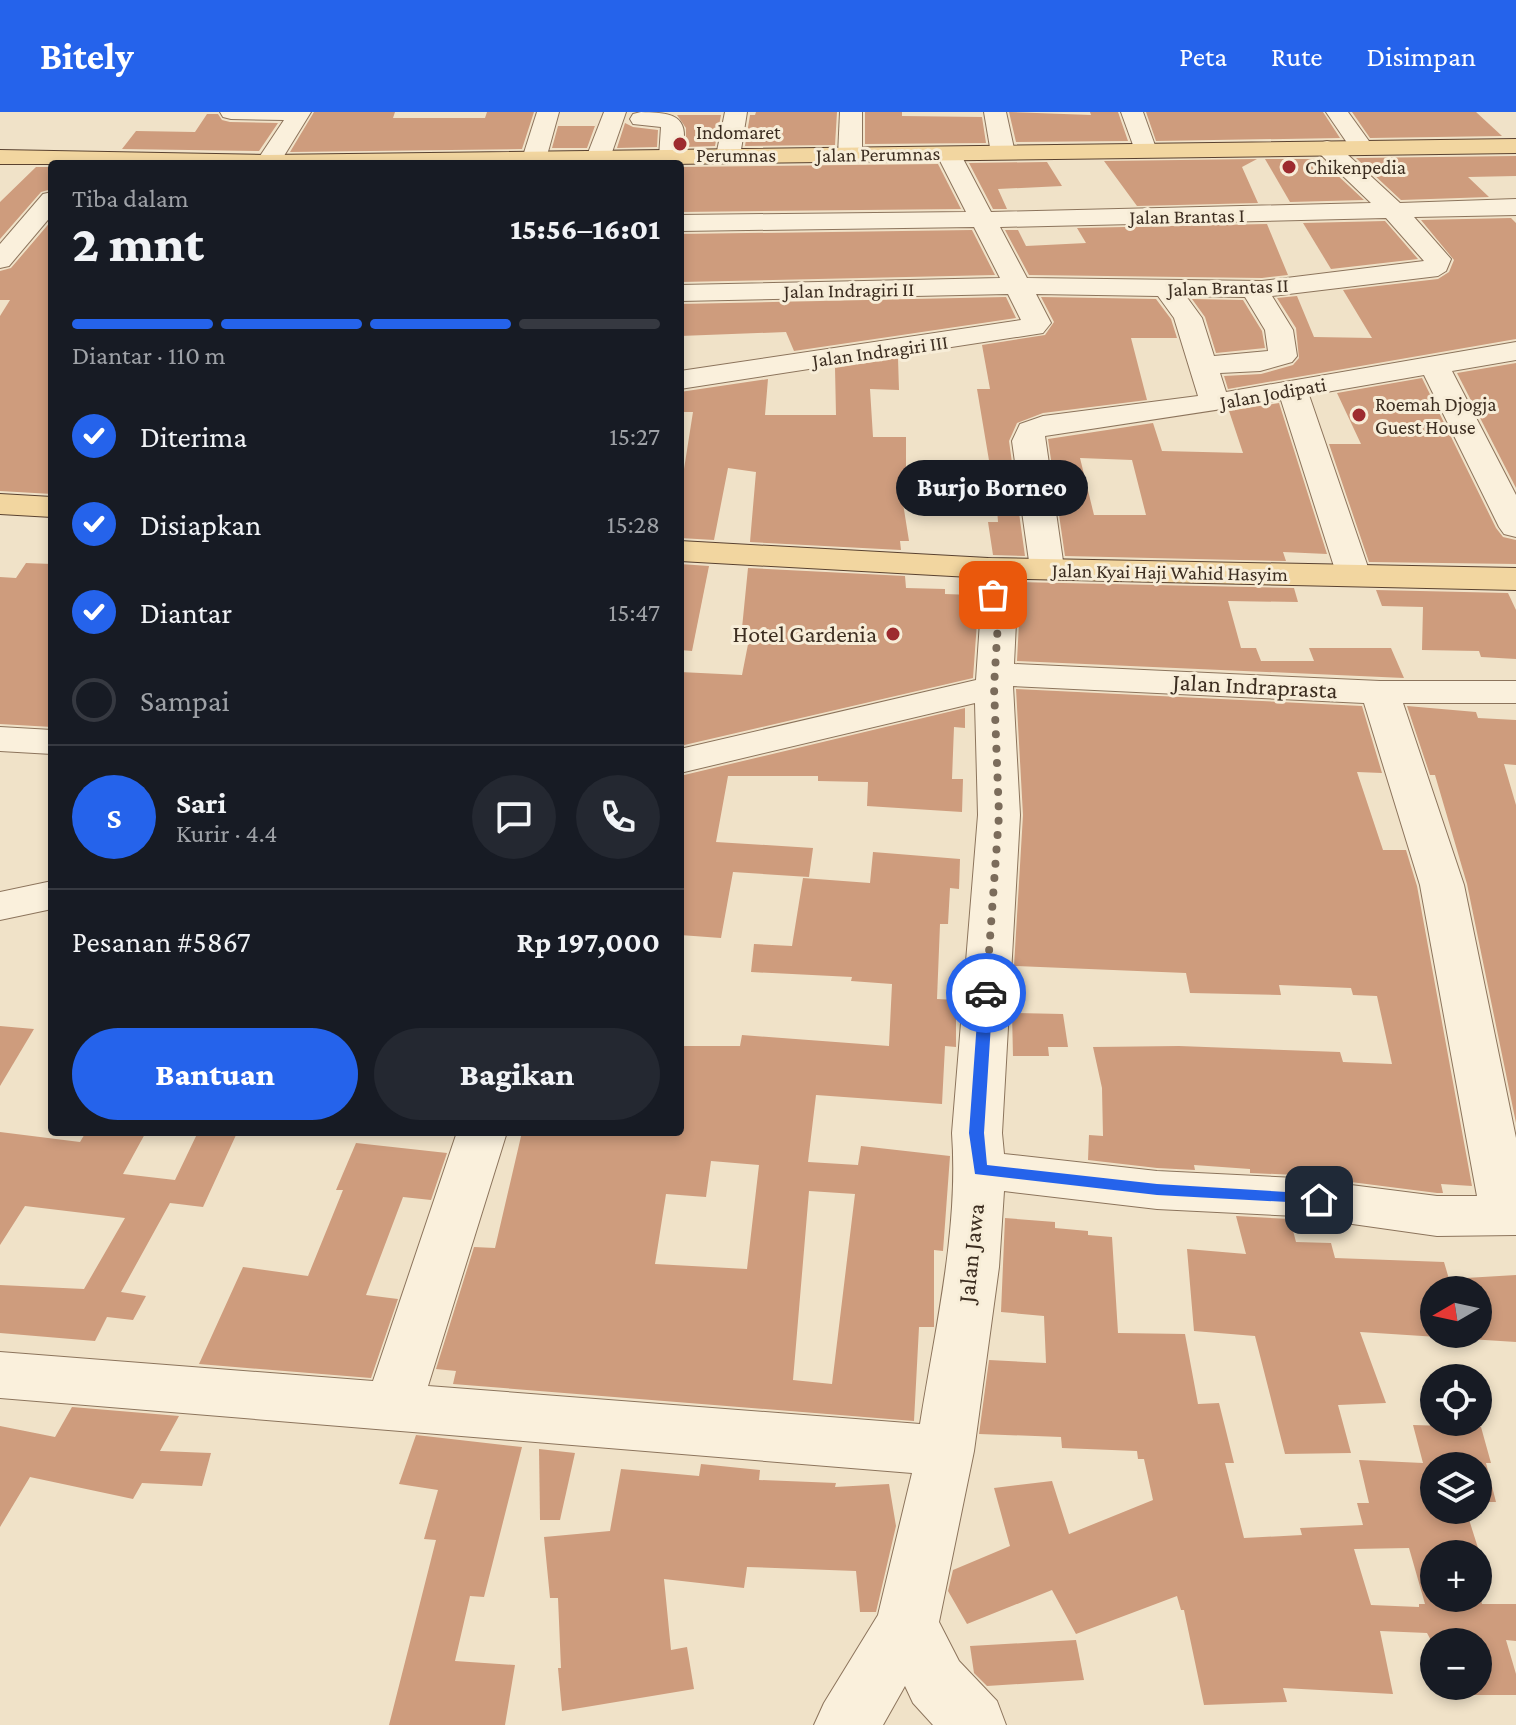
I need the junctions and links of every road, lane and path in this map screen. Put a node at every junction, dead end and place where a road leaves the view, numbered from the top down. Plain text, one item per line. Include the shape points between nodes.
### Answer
1 (231, 112) edge
2 (548, 112) edge
3 (615, 112) edge
4 (736, 112) edge
5 (851, 112) edge
6 (995, 112) edge
7 (1132, 112) edge
8 (1337, 112) edge
9 (300, 113) edge
10 (641, 119) dead end
11 (1516, 146) edge
12 (1327, 148) junction
13 (1362, 148) junction
14 (1145, 151) junction
15 (948, 153) junction
16 (1003, 153) junction
17 (850, 155) junction
18 (728, 156) junction
19 (0, 157) edge
20 (671, 157) junction
21 (598, 158) junction
22 (534, 159) junction
23 (50, 160) edge
24 (269, 160) edge
25 (445, 160) edge
26 (552, 160) edge
27 (579, 160) edge
28 (48, 204) edge
29 (1516, 207) edge
30 (1393, 210) junction
31 (982, 219) junction
32 (684, 223) edge
33 (0, 260) edge
34 (1017, 286) junction
35 (1167, 289) junction
36 (1253, 289) junction
37 (684, 293) edge
38 (1516, 351) edge
39 (1202, 365) junction
40 (1434, 365) junction
41 (684, 379) edge
42 (1292, 389) junction
43 (1214, 403) junction
44 (0, 504) edge
45 (48, 507) edge
46 (1516, 527) edge
47 (684, 551) edge
48 (988, 568) junction
49 (1047, 568) junction
50 (1354, 576) junction
51 (1516, 579) edge
52 (994, 680) junction
53 (1380, 692) junction
54 (1516, 692) edge
55 (0, 739) edge
56 (48, 742) edge
57 (684, 760) edge
58 (48, 896) edge
59 (0, 906) edge
60 (481, 1136) edge
61 (980, 1170) junction
62 (1511, 1215) edge
63 (0, 1375) edge
64 (393, 1408) junction
65 (945, 1451) junction
66 (907, 1624) junction
67 (977, 1724) edge
68 (847, 1725) edge

1 - 9 street
2 - 22 street
3 - 21 street
4 - 18 street
5 - 17 street
6 - 16 street
7 - 14 street
8 - 13 street
9 - 24 street
10 - 20 street via 673,124
11 - 13 main road, Jalan Perumnas
12 - 13 main road, Jalan Perumnas
12 - 14 main road, Jalan Perumnas
12 - 30 street
14 - 16 main road, Jalan Perumnas
15 - 16 main road, Jalan Perumnas
15 - 17 main road, Jalan Perumnas
15 - 31 street
17 - 18 main road, Jalan Perumnas
18 - 20 main road, Jalan Perumnas
19 - 23 main road, Jalan Perumnas
20 - 21 main road, Jalan Perumnas
21 - 27 main road, Jalan Perumnas
22 - 25 main road, Jalan Perumnas
22 - 26 main road, Jalan Perumnas
28 - 33 street
29 - 30 street, Jalan Brantas I
30 - 31 street, Jalan Brantas I
30 - 36 street, Jalan Brantas II via 1438,259 1437,265
31 - 32 street, Jalan Brantas I
31 - 34 street
34 - 35 street, Jalan Brantas II
34 - 37 street, Jalan Indragiri II
34 - 41 street, Jalan Indragiri III via 1037,323 1033,327
35 - 36 street, Jalan Brantas II
35 - 39 street via 1188,318
36 - 39 street via 1281,334 1282,356
38 - 40 street, Jalan Jodipati
39 - 43 street
40 - 42 street, Jalan Jodipati
40 - 46 street
42 - 43 street, Jalan Jodipati
42 - 50 street
43 - 49 street, Jalan Jodipati via 1043,425 1031,431 1028,441
44 - 45 main road
47 - 48 main road, Jalan Kyai Haji Wahid Hasyim
48 - 49 main road, Jalan Kyai Haji Wahid Hasyim
48 - 52 street, Jalan Jawa via 998,622
49 - 50 main road, Jalan Kyai Haji Wahid Hasyim
50 - 51 main road, Jalan Kyai Haji Wahid Hasyim
52 - 53 street, Jalan Indraprasta
52 - 57 street, Jalan Indraprasta
52 - 61 street, Jalan Jawa via 999,815 977,1133
53 - 54 street, Jalan Indraprasta
53 - 62 street via 1442,885
55 - 56 street
58 - 59 street
60 - 64 street
61 - 62 street via 1157,1190 1296,1197 1437,1216
61 - 65 street, Jalan Jawa via 972,1267
63 - 64 street
64 - 65 street
65 - 66 street, Jalan Jawa
66 - 67 street via 936,1682
66 - 68 street, Jalan Jawa

